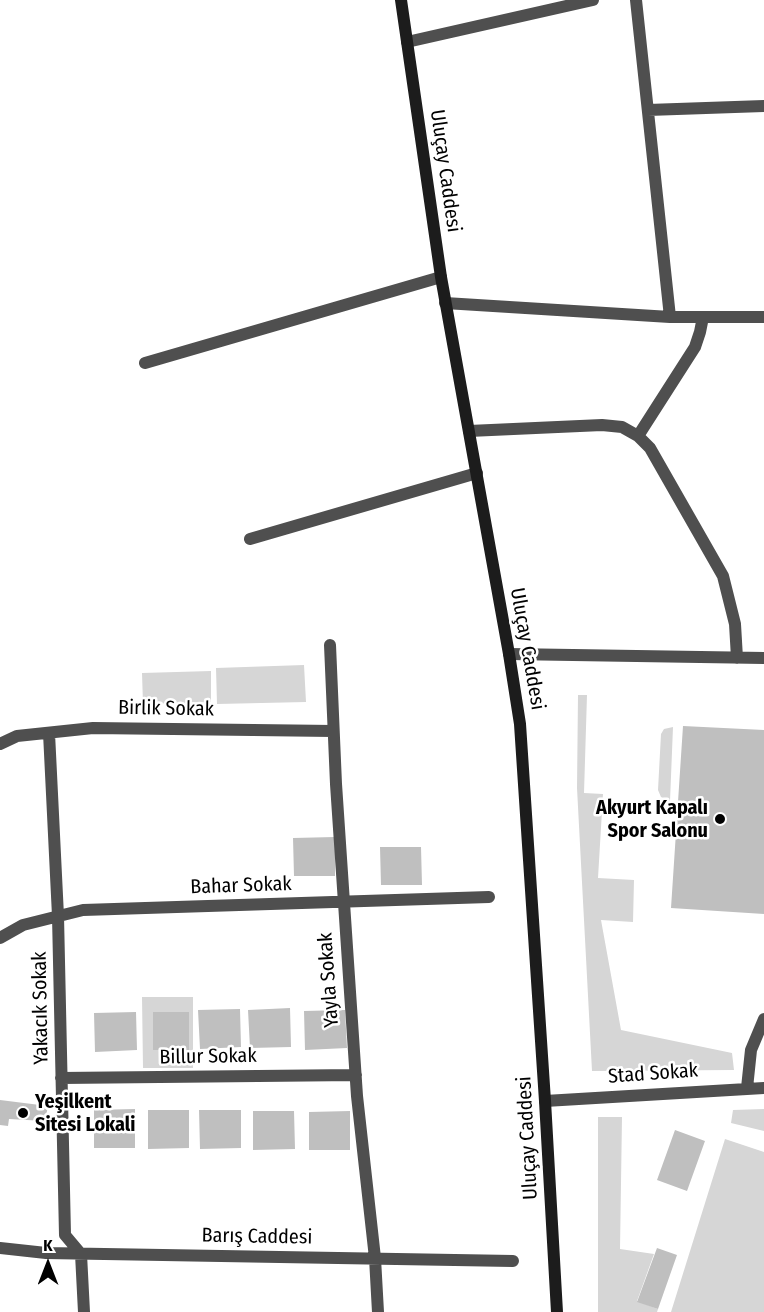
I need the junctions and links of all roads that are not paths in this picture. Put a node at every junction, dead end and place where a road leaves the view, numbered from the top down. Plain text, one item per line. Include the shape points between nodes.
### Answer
1 (401, 0) edge
2 (593, 0) edge
3 (636, 0) edge
4 (407, 42) junction
5 (764, 106) edge
6 (648, 110) junction
7 (441, 277) junction
8 (445, 303) junction
9 (670, 317) junction
10 (703, 317) junction
11 (764, 317) edge
12 (146, 363) dead end
13 (469, 431) junction
14 (638, 436) junction
15 (477, 473) junction
16 (250, 539) dead end
17 (330, 645) dead end
18 (509, 654) junction
19 (737, 658) junction
20 (764, 658) edge
21 (333, 731) junction
22 (49, 733) junction
23 (0, 744) edge
24 (489, 897) dead end
25 (344, 903) junction
26 (58, 916) junction
27 (0, 938) edge
28 (764, 1019) edge
29 (356, 1075) junction
30 (61, 1078) junction
31 (747, 1088) junction
32 (764, 1088) edge
33 (545, 1101) junction
34 (0, 1248) edge
35 (81, 1254) junction
36 (375, 1258) junction
37 (513, 1261) dead end
38 (84, 1312) edge
39 (378, 1312) edge
40 (557, 1312) edge

1 - 4 street, Uluçay Caddesi
2 - 4 street
3 - 6 street
4 - 7 street, Uluçay Caddesi
5 - 6 street
6 - 9 street
7 - 8 street, Uluçay Caddesi
7 - 12 street
8 - 9 street
8 - 13 street, Uluçay Caddesi
9 - 10 street
10 - 11 street
10 - 14 street via 695,347
13 - 14 street via 602,425 622,427
13 - 15 street, Uluçay Caddesi
14 - 19 street via 650,448 723,576 735,624
15 - 16 street
15 - 18 street, Uluçay Caddesi
17 - 21 street, Yayla Sokak
18 - 19 street
18 - 33 street, Uluçay Caddesi via 520,724
19 - 20 street
21 - 22 street, Birlik Sokak via 93,728
21 - 25 street, Yayla Sokak
22 - 23 street, Birlik Sokak via 17,736
22 - 26 street, Yakacık Sokak
24 - 25 street, Bahar Sokak
25 - 26 street, Bahar Sokak via 83,910
25 - 29 street, Yayla Sokak
26 - 27 street, Bahar Sokak via 23,925
26 - 30 street, Yakacık Sokak
28 - 31 street via 751,1050
29 - 30 street, Billur Sokak
29 - 36 street, Yayla Sokak
30 - 35 street, Yakacık Sokak via 65,1235
31 - 32 street, Stad Sokak
31 - 33 street, Stad Sokak
33 - 40 street, Uluçay Caddesi
34 - 35 street, Barış Caddesi
35 - 36 street, Barış Caddesi
35 - 38 street
36 - 37 street, Barış Caddesi
36 - 39 street, Yayla Sokak

